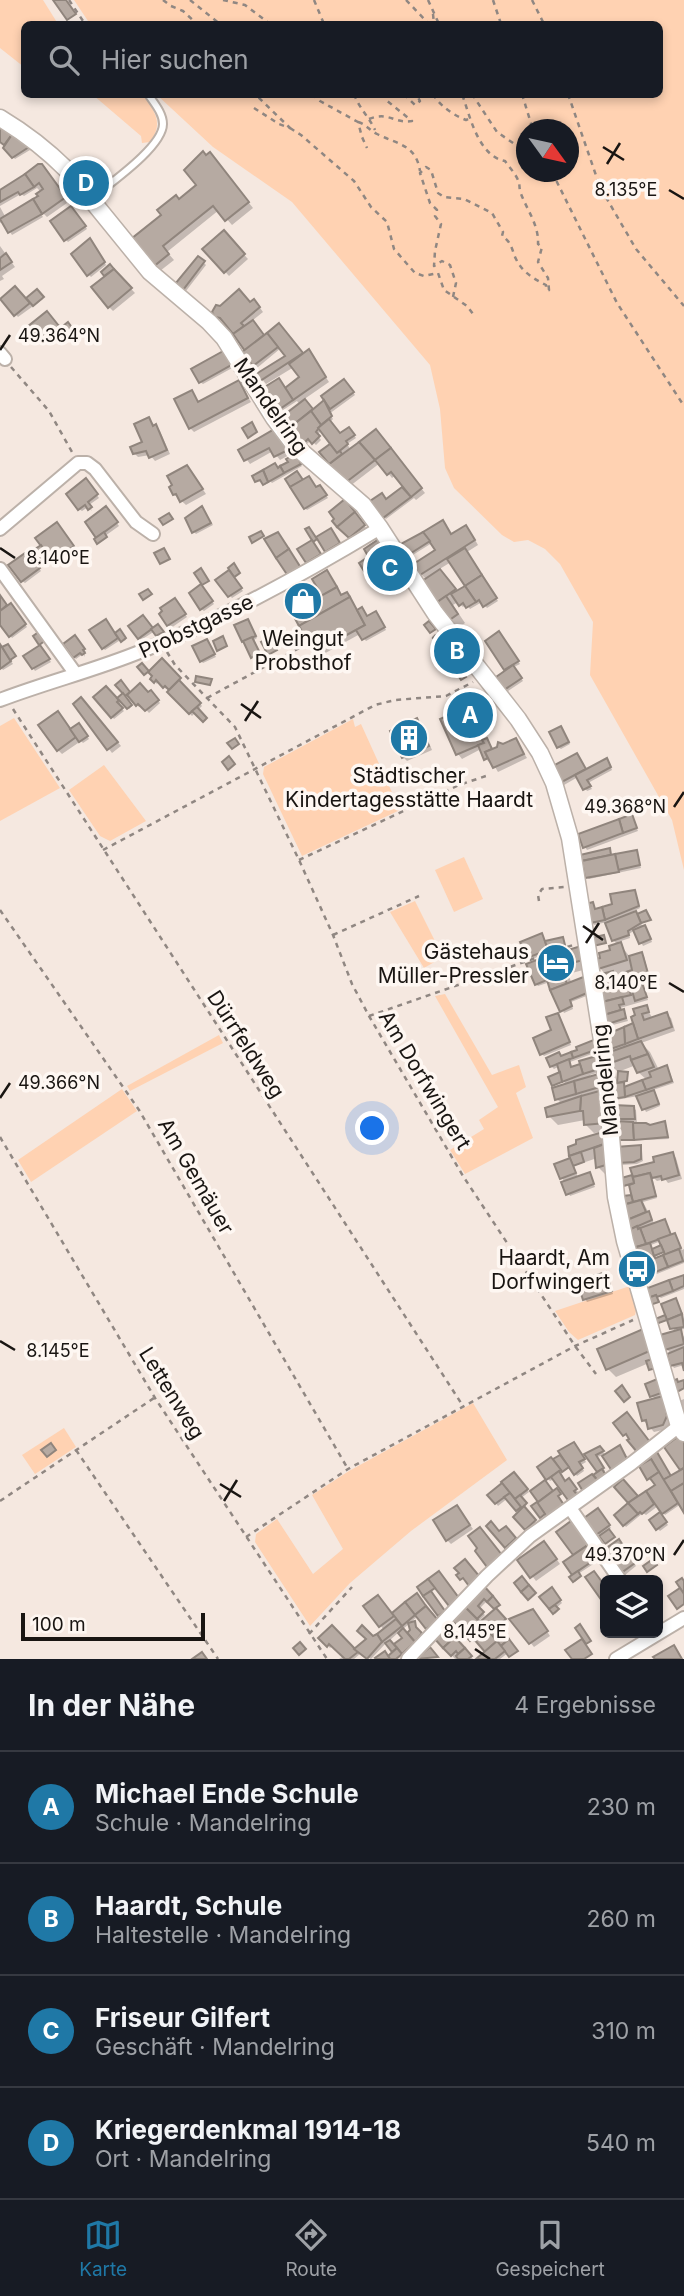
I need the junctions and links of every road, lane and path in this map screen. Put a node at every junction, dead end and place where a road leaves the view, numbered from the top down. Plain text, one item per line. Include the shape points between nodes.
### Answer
1 (69, 0) edge
2 (163, 0) edge
3 (190, 0) edge
4 (223, 0) edge
5 (314, 0) edge
6 (406, 0) edge
7 (428, 0) edge
8 (493, 0) edge
9 (532, 0) edge
10 (83, 21) edge
11 (194, 21) edge
12 (216, 21) edge
13 (266, 21) edge
14 (323, 21) edge
15 (426, 21) edge
16 (436, 21) edge
17 (500, 21) edge
18 (542, 21) edge
19 (151, 98) edge
20 (259, 98) edge
21 (317, 98) edge
22 (356, 98) edge
23 (385, 98) edge
24 (408, 98) edge
25 (418, 98) edge
26 (437, 98) edge
27 (464, 98) edge
28 (475, 98) edge
29 (523, 98) edge
30 (569, 98) edge
31 (254, 108) dead end
32 (0, 118) edge
33 (471, 118) junction
34 (369, 119) junction
35 (530, 119) edge
36 (358, 122) junction
37 (290, 128) junction
38 (376, 133) junction
39 (516, 145) edge
40 (368, 148) dead end
41 (420, 173) junction
42 (557, 182) edge
43 (91, 199) junction
44 (453, 297) junction
45 (684, 306) edge
46 (473, 314) dead end
47 (2, 356) edge
48 (684, 406) edge
49 (79, 463) junction
50 (380, 528) junction
51 (0, 529) edge
52 (153, 534) dead end
53 (0, 569) edge
54 (162, 643) junction
55 (300, 647) dead end
56 (75, 673) junction
57 (485, 676) junction
58 (3, 698) edge
59 (207, 698) junction
60 (256, 768) junction
61 (489, 775) dead end
62 (103, 850) junction
63 (299, 860) junction
64 (578, 887) junction
65 (419, 896) dead end
66 (540, 901) dead end
67 (0, 910) edge
68 (333, 935) junction
69 (586, 941) junction
70 (369, 1016) junction
71 (0, 1137) edge
72 (646, 1314) junction
73 (575, 1346) junction
74 (596, 1374) dead end
75 (155, 1398) junction
76 (463, 1406) junction
77 (682, 1430) edge
78 (76, 1450) junction
79 (348, 1469) junction
80 (0, 1501) edge
81 (570, 1508) junction
82 (246, 1537) junction
83 (617, 1575) edge
84 (352, 1587) dead end
85 (684, 1618) edge
86 (663, 1630) edge
87 (309, 1633) junction
88 (652, 1638) edge
89 (637, 1654) edge
90 (218, 1659) edge
91 (327, 1659) edge
92 (408, 1659) edge
93 (617, 1659) edge

1 - 10 path
2 - 11 path
3 - 12 path
4 - 13 path via 245,5
5 - 14 path
6 - 15 path
7 - 16 path
8 - 17 path
9 - 18 path
19 - 43 lane via 163,121 162,130 146,153
20 - 37 path
21 - 36 path
22 - 34 path
23 - 34 path via 412,121 380,114
24 - 25 path via 415,105
26 - 33 path via 456,116
27 - 33 path
28 - 39 path via 497,132
29 - 35 path
30 - 45 path via 600,187 636,249
31 - 37 path
32 - 43 street, Mandelring via 53,156
33 - 41 path via 489,153 505,161 519,181 538,232 542,247 538,262 549,290 531,279 515,258 492,213 464,199 444,197 438,193 431,170 426,167
34 - 38 path
36 - 38 path
36 - 40 path
37 - 44 path via 354,181 387,222 394,249 415,273 438,274 444,290
38 - 41 path via 396,140 417,156
41 - 44 path via 441,224 434,267 442,261 450,265 456,283
42 - 48 path via 617,303
43 - 50 street, Mandelring via 150,272 224,338 295,446 353,495
44 - 46 path
47 - 49 path via 49,411
49 - 51 street
49 - 52 street via 95,468 136,522
50 - 54 street, Probstgasse via 286,583
50 - 57 street, Mandelring via 435,613
53 - 56 street
54 - 56 street, Probstgasse
54 - 59 path, Am Dorfwingert via 175,665
55 - 59 path
56 - 58 street, Probstgasse
57 - 60 path via 446,696 375,705
57 - 64 street, Mandelring via 533,742 554,783
58 - 62 path, Dürrfeldweg
59 - 60 path, Am Dorfwingert via 235,727
60 - 62 path
60 - 63 path, Am Dorfwingert
61 - 63 path
62 - 76 path, Dürrfeldweg
63 - 68 path, Am Dorfwingert
64 - 66 path via 542,889
64 - 69 street, Mandelring
65 - 68 path
67 - 79 path, Am Gemäuer via 139,1110
68 - 70 path, Am Dorfwingert
69 - 70 path
69 - 72 street, Mandelring via 604,1053 616,1197
70 - 73 path, Am Dorfwingert via 463,1176
71 - 75 path, Lettenweg
72 - 73 path
72 - 77 street, Mandelring
73 - 74 path, Am Dorfwingert
73 - 76 path
75 - 78 path
75 - 82 path, Lettenweg
76 - 79 path
77 - 81 street, Mandelring
78 - 80 path
78 - 90 path
79 - 82 path
81 - 83 street
81 - 92 street, Mandelring via 530,1535
82 - 87 path, Lettenweg
84 - 87 path
85 - 86 street
87 - 91 path, Lettenweg
88 - 89 street
89 - 93 street

